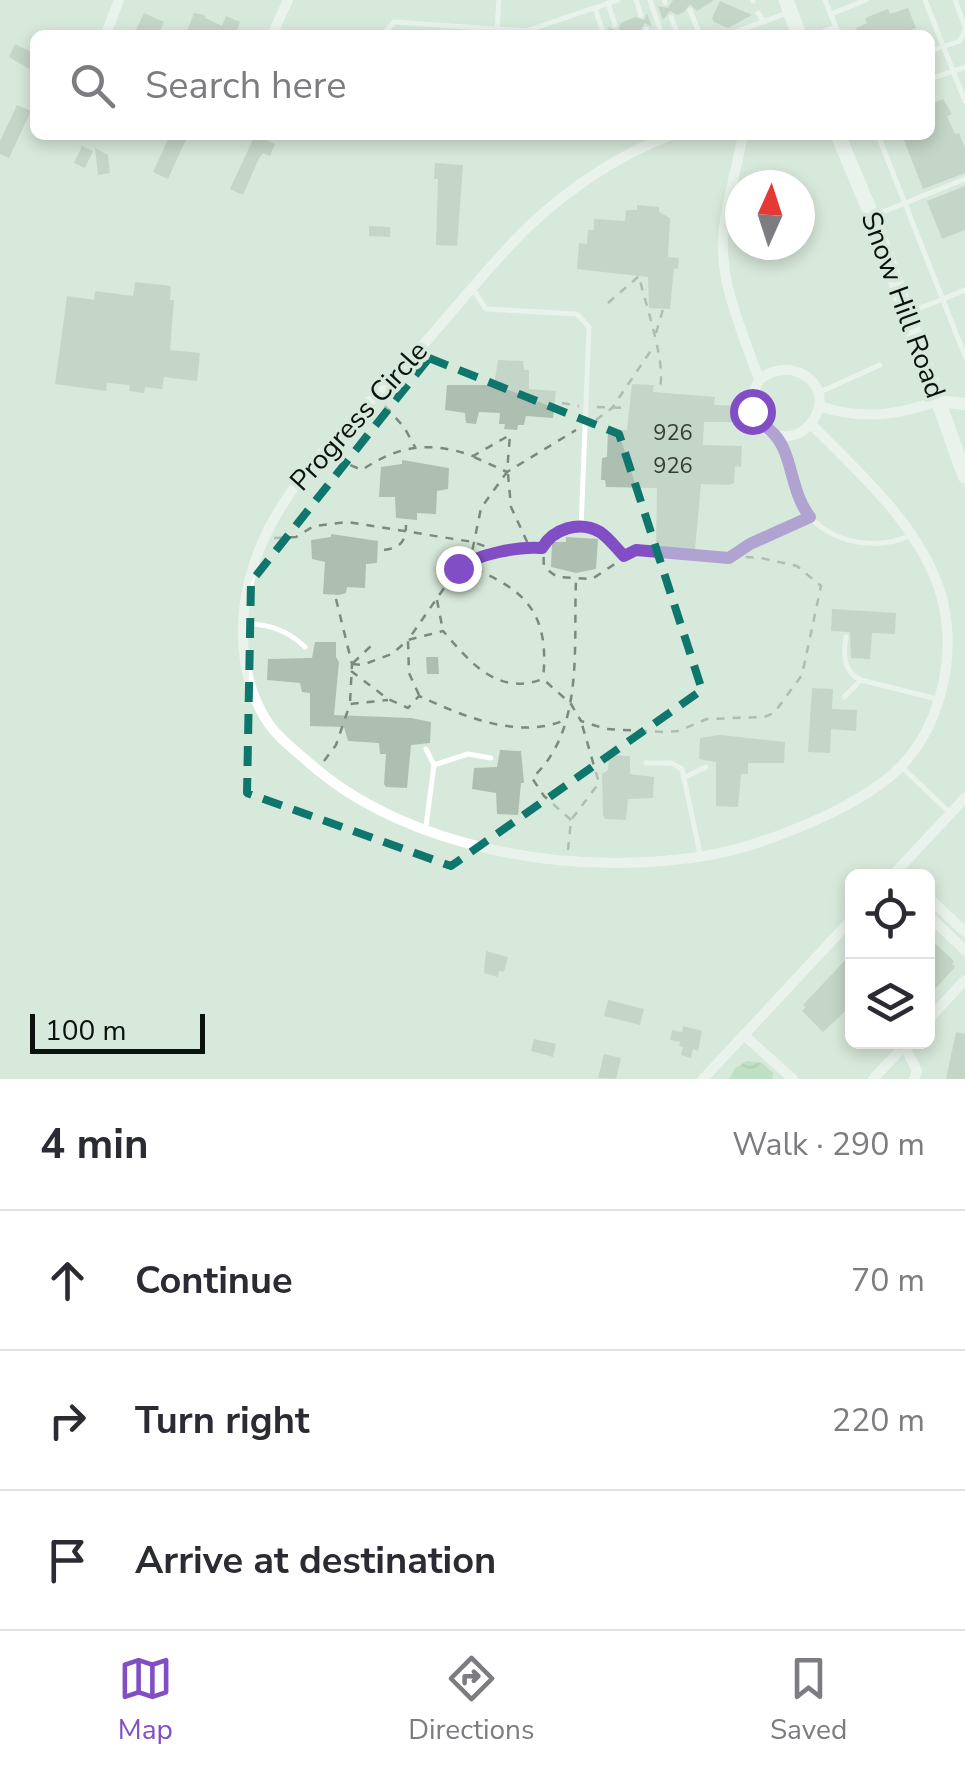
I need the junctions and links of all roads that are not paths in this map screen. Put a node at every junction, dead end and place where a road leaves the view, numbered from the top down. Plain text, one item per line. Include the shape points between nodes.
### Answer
1 (120, 0) edge
2 (288, 0) edge
3 (499, 0) edge
4 (618, 0) edge
5 (636, 0) edge
6 (650, 0) edge
7 (825, 0) edge
8 (866, 0) edge
9 (925, 0) edge
10 (955, 0) edge
11 (851, 3) edge
12 (608, 4) junction
13 (788, 6) edge
14 (595, 8) junction
15 (690, 10) dead end
16 (830, 14) junction
17 (641, 15) dead end
18 (671, 17) dead end
19 (615, 25) dead end
20 (836, 27) junction
21 (965, 28) edge
22 (497, 29) junction
23 (107, 30) dead end
24 (274, 30) edge
25 (387, 30) edge
26 (512, 30) edge
27 (529, 30) edge
28 (602, 30) edge
29 (660, 30) edge
30 (676, 30) edge
31 (698, 30) edge
32 (736, 30) edge
33 (797, 30) edge
34 (828, 30) edge
35 (837, 30) edge
36 (943, 46) junction
37 (935, 49) edge
38 (965, 66) edge
39 (953, 71) junction
40 (935, 77) edge
41 (965, 100) edge
42 (661, 140) edge
43 (743, 140) edge
44 (840, 140) edge
45 (880, 140) edge
46 (965, 180) edge
47 (905, 203) junction
48 (872, 216) junction
49 (472, 288) junction
50 (965, 290) edge
51 (943, 299) junction
52 (905, 314) junction
53 (965, 356) edge
54 (880, 366) dead end
55 (759, 380) junction
56 (818, 393) junction
57 (937, 401) junction
58 (965, 404) edge
59 (819, 406) junction
60 (811, 424) junction
61 (774, 434) junction
62 (965, 476) edge
63 (581, 528) road end
64 (912, 535) junction
65 (244, 624) junction
66 (846, 637) dead end
67 (305, 647) dead end
68 (861, 680) junction
69 (844, 697) dead end
70 (940, 700) junction
71 (426, 749) dead end
72 (492, 758) dead end
73 (646, 763) dead end
74 (434, 765) junction
75 (706, 767) dead end
76 (902, 768) junction
77 (685, 776) junction
78 (965, 798) edge
79 (950, 814) junction
80 (425, 829) junction
81 (700, 856) junction
82 (903, 869) edge
83 (935, 903) edge
84 (935, 922) edge
85 (845, 926) edge
86 (965, 932) edge
87 (965, 950) edge
88 (965, 980) edge
89 (935, 1012) edge
90 (744, 1035) junction
91 (901, 1049) edge
92 (908, 1049) edge
93 (703, 1079) edge
94 (793, 1079) edge
95 (873, 1079) edge
96 (914, 1079) edge

1 - 23 street
2 - 24 street
3 - 22 lane
4 - 12 lane
5 - 17 lane
6 - 29 lane
7 - 16 lane
8 - 11 lane
9 - 36 lane
10 - 21 lane
11 - 16 lane
12 - 14 lane
12 - 19 lane
13 - 32 lane
13 - 33 main road
14 - 27 lane
14 - 28 lane
15 - 31 lane
16 - 20 lane
18 - 30 lane
20 - 34 lane
20 - 35 lane
21 - 36 lane via 960,41
22 - 25 lane via 394,22
22 - 26 lane
36 - 37 lane
36 - 39 lane
38 - 39 lane
39 - 40 lane
39 - 41 lane
42 - 49 street, Progress Circle via 558,200
43 - 55 street via 724,260
44 - 48 main road, Snow Hill Road
45 - 47 lane
46 - 47 lane
47 - 48 lane
47 - 51 lane
48 - 52 main road, Snow Hill Road
49 - 63 lane via 486,308 583,318 590,334
49 - 65 street, Progress Circle via 283,501 251,573
50 - 51 lane
51 - 52 lane
51 - 53 lane
52 - 57 main road, Snow Hill Road
54 - 56 lane
55 - 56 street via 787,368 806,376
55 - 61 street via 752,411
56 - 59 street
57 - 58 street
57 - 59 street via 880,416
57 - 62 main road, Snow Hill Road
59 - 60 street
60 - 61 street via 794,435
60 - 64 street, Progress Circle
61 - 64 lane via 798,500 824,530 883,545
64 - 70 street, Progress Circle via 942,600 948,637
65 - 67 lane via 288,632
65 - 80 street, Progress Circle via 246,672 266,721 352,795
66 - 68 lane via 845,663
68 - 69 lane
68 - 70 lane
70 - 76 street, Progress Circle
71 - 74 lane
72 - 74 lane via 468,754
73 - 77 lane via 671,764
74 - 80 lane
75 - 77 lane
76 - 79 lane
76 - 81 street, Progress Circle via 879,788 804,826
77 - 81 lane
78 - 79 street
79 - 82 street
80 - 81 street, Progress Circle via 568,861 632,864
83 - 86 street
84 - 87 street
85 - 90 street
88 - 89 street
90 - 93 street
90 - 94 street
91 - 95 street
92 - 96 street

